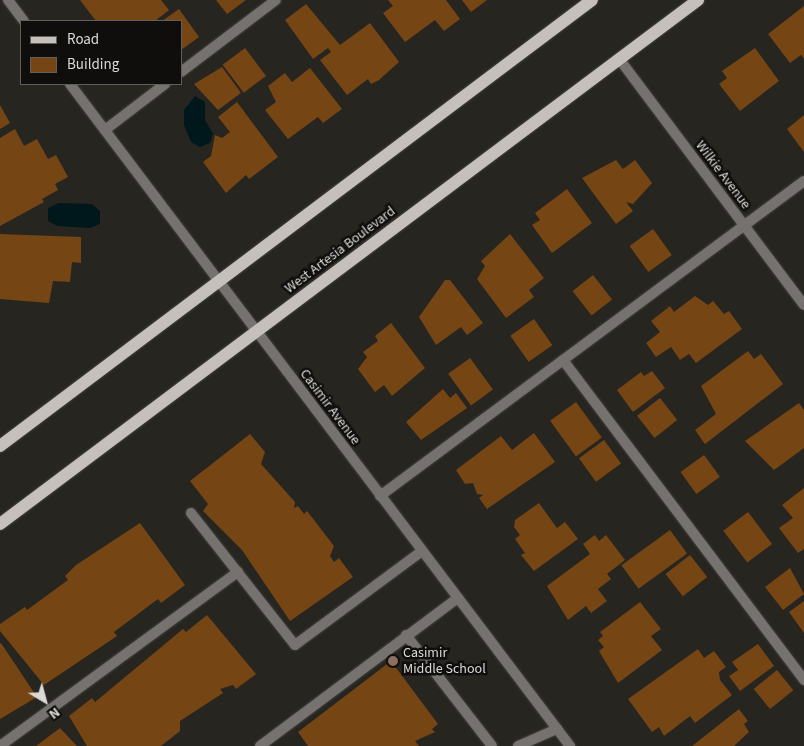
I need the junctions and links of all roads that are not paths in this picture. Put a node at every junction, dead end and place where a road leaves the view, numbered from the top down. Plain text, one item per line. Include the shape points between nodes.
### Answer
1 (8, 0) edge
2 (276, 0) edge
3 (592, 0) edge
4 (698, 0) edge
5 (23, 20) edge
6 (620, 60) junction
7 (182, 71) edge
8 (71, 85) edge
9 (164, 85) edge
10 (105, 130) junction
11 (804, 181) edge
12 (744, 226) junction
13 (218, 282) junction
14 (804, 305) edge
15 (256, 332) junction
16 (563, 360) junction
17 (0, 446) edge
18 (380, 496) junction
19 (191, 513) dead end
20 (0, 524) edge
21 (422, 551) junction
22 (238, 572) junction
23 (458, 598) junction
24 (406, 634) junction
25 (804, 680) edge
26 (557, 729) junction
27 (0, 746) edge
28 (260, 746) edge
29 (492, 746) edge
30 (518, 746) edge
31 (570, 746) edge

1 - 5 street
2 - 7 street
3 - 13 main road
4 - 6 main road, West Artesia Boulevard
6 - 12 street, Wilkie Avenue
6 - 15 main road, West Artesia Boulevard
8 - 10 street, Casimir Avenue
9 - 10 street
10 - 13 street, Casimir Avenue
11 - 12 street
12 - 14 street, Wilkie Avenue
12 - 16 street
13 - 15 street, Casimir Avenue
13 - 17 main road
15 - 18 street, Casimir Avenue
15 - 20 main road, West Artesia Boulevard
16 - 18 street
16 - 25 street
18 - 21 street, Casimir Avenue
19 - 22 street
21 - 22 street via 295,646
21 - 23 street, Casimir Avenue
22 - 27 street
23 - 24 street
23 - 26 street, Casimir Avenue
24 - 28 street
24 - 29 street
26 - 30 street
26 - 31 street, Casimir Avenue

